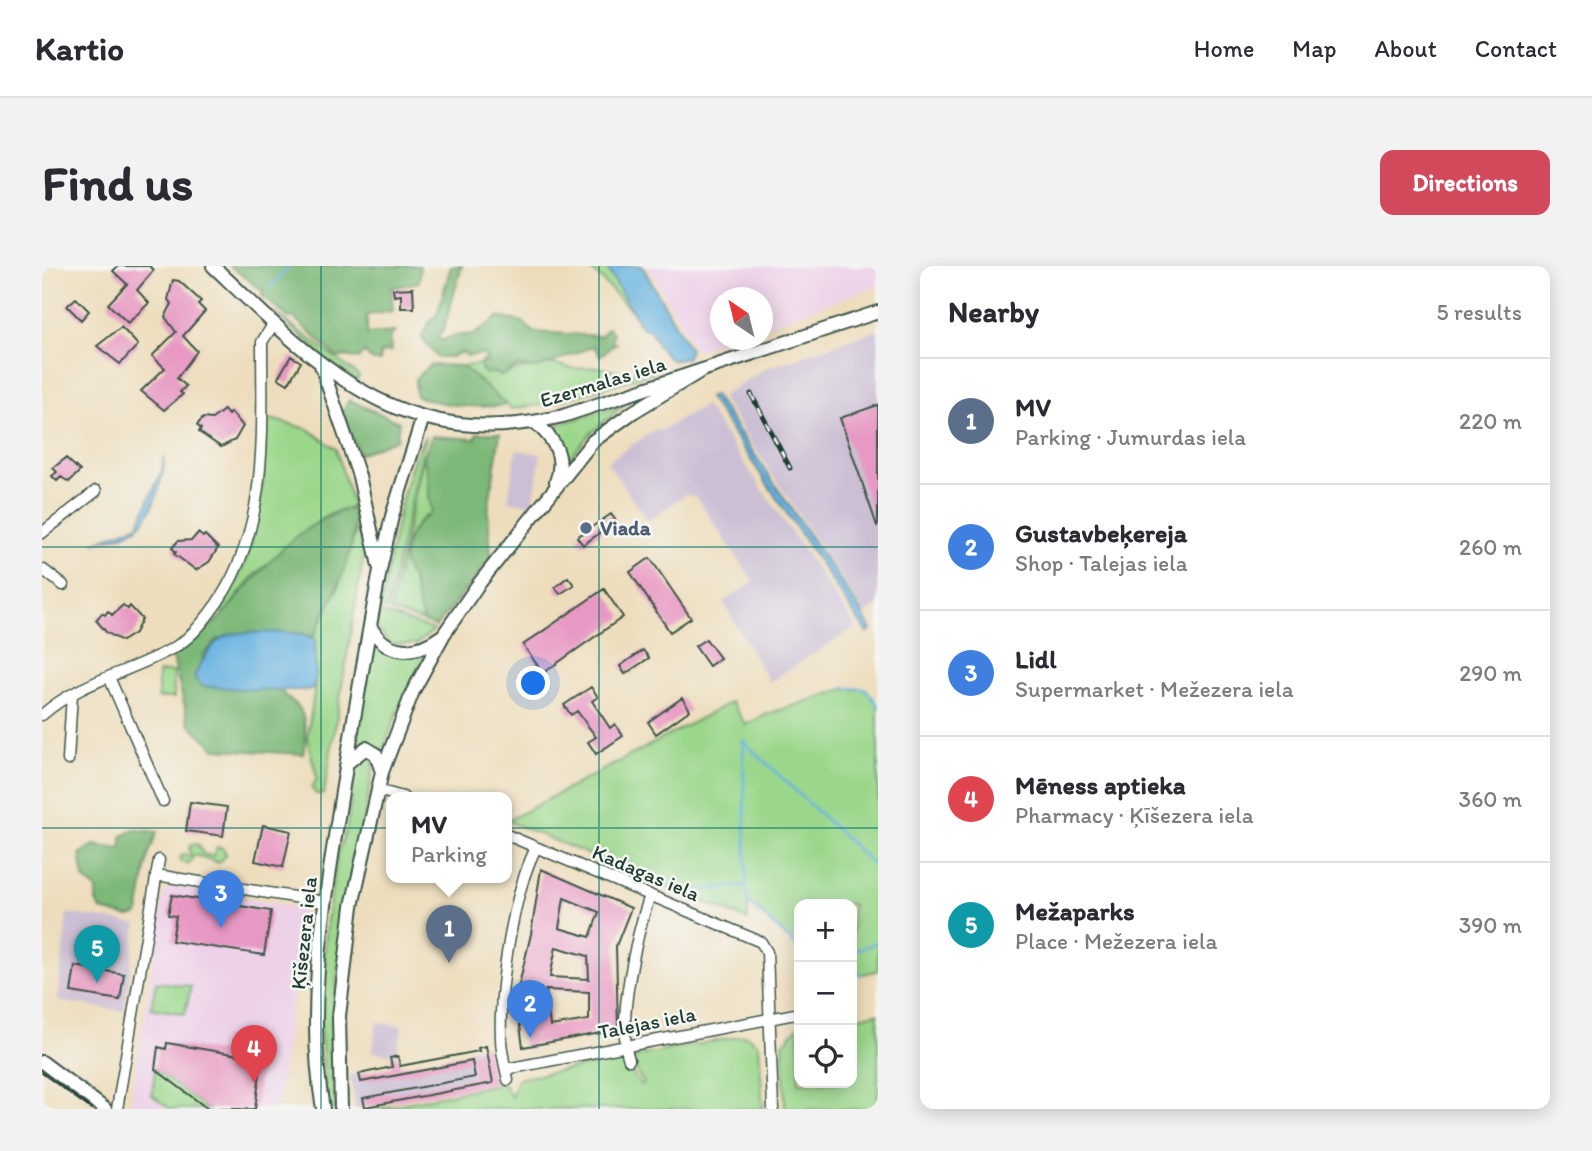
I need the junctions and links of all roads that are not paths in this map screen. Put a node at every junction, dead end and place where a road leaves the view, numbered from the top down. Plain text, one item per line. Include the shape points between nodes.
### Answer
1 (213, 266) edge
2 (878, 312) edge
3 (274, 323) junction
4 (321, 365) junction
5 (699, 372) junction
6 (423, 417) junction
7 (535, 422) junction
8 (553, 489) junction
9 (96, 491) dead end
10 (42, 533) edge
11 (42, 569) edge
12 (380, 570) junction
13 (63, 585) dead end
14 (369, 626) junction
15 (444, 634) junction
16 (109, 677) junction
17 (72, 694) junction
18 (42, 715) edge
19 (68, 760) dead end
20 (347, 763) junction
21 (382, 772) junction
22 (377, 790) junction
23 (386, 792) edge
24 (163, 801) dead end
25 (512, 837) edge
26 (536, 848) junction
27 (159, 860) dead end
28 (156, 875) junction
29 (650, 895) junction
30 (325, 902) junction
31 (794, 1014) edge
32 (769, 1018) junction
33 (626, 1046) junction
34 (629, 1060) dead end
35 (42, 1062) edge
36 (321, 1105) edge
37 (105, 1109) edge
38 (117, 1109) edge
39 (341, 1109) edge
40 (773, 1109) edge

1 - 3 street, Ezermalas iela
2 - 5 street, Ezermalas iela
3 - 4 street, Ezermalas iela
3 - 16 street via 262,342 258,486 240,566 215,607 186,640
4 - 6 street, Ezermalas iela via 359,390
4 - 12 street, Ķīšezera iela via 359,476
5 - 7 street, Ezermalas iela
5 - 8 street, Ķīšezera iela via 593,441
6 - 7 street, Ezermalas iela via 468,424
6 - 12 street, Ķīšezera iela
7 - 8 street, Ķīšezera iela via 559,452 559,475
8 - 15 street, Ķīšezera iela
9 - 10 street
11 - 13 street
12 - 14 street, Ķīšezera iela
14 - 15 street, Ķīšezera iela via 381,642 395,650 419,648
14 - 20 street, Ķīšezera iela
15 - 21 street, Ķīšezera iela via 413,691
16 - 17 street
16 - 24 street
17 - 18 street
17 - 19 street
20 - 21 street via 366,748 376,754
20 - 30 street, Ķīšezera iela
21 - 22 street, Ķīšezera iela
22 - 23 street
22 - 39 street, Ķīšezera iela via 352,906 339,1016
25 - 26 street, Kadagas iela
26 - 29 street, Kadagas iela
26 - 33 street, Talejas iela via 516,913 503,998 501,1038 507,1075
27 - 28 street
28 - 30 street
28 - 38 street
29 - 32 street, Kadagas iela via 755,939 767,952
29 - 33 street via 633,961
30 - 36 street, Ķīšezera iela via 315,1028
31 - 32 street, Talejas iela
32 - 33 street, Talejas iela
32 - 40 street
33 - 34 street
35 - 37 street

